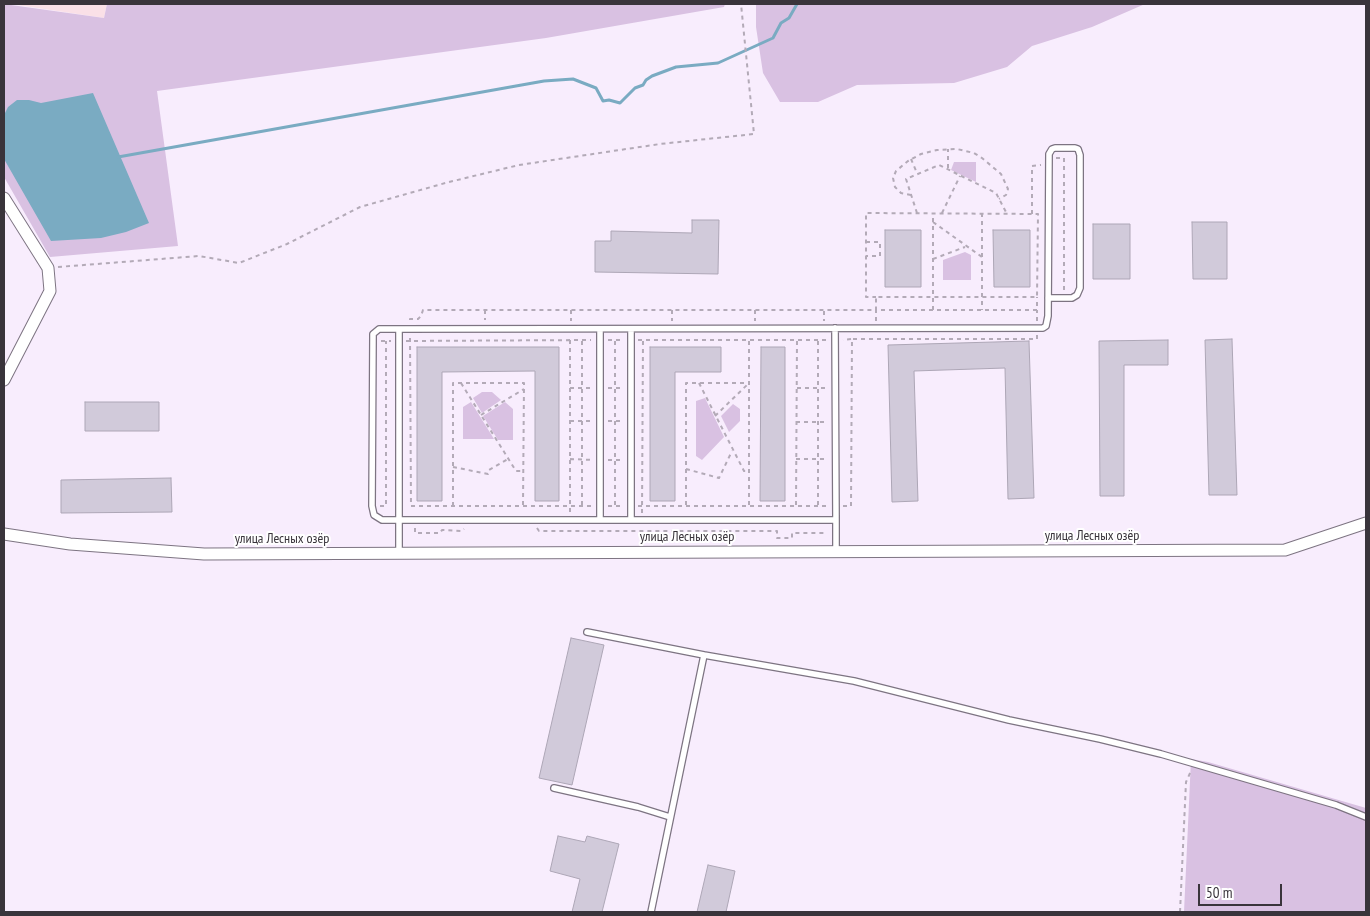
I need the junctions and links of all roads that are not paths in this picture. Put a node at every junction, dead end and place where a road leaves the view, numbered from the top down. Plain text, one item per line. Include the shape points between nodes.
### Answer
1 (4, 198) edge
2 (1048, 298) junction
3 (835, 328) junction
4 (399, 329) junction
5 (600, 329) junction
6 (631, 329) junction
7 (4, 380) edge
8 (399, 520) junction
9 (600, 520) junction
10 (631, 520) junction
11 (836, 520) junction
12 (1366, 523) edge
13 (4, 534) edge
14 (836, 552) junction
15 (399, 554) junction
16 (587, 632) dead end
17 (704, 655) junction
18 (554, 788) dead end
19 (670, 817) junction
20 (1366, 817) edge
21 (651, 912) edge

1 - 7 street via 48,268 50,291
2 - 2 lane via 1049,154 1055,148 1075,148 1080,154 1080,288 1078,295 1072,298
2 - 3 lane via 1046,326 1038,329
3 - 6 lane
3 - 11 lane
4 - 5 lane
4 - 8 lane
4 - 8 lane via 379,329 373,337 372,506 377,518
5 - 6 lane
5 - 9 lane
6 - 10 lane
8 - 9 lane
8 - 15 lane
9 - 10 lane
10 - 11 lane
11 - 14 lane
12 - 14 street, улица Лесных озёр via 1285,550
13 - 15 street, улица Лесных озёр via 70,544 204,554
14 - 15 street, улица Лесных озёр
16 - 17 lane
17 - 19 lane
17 - 20 lane via 854,681 1100,739 1336,805
18 - 19 lane
19 - 21 lane

